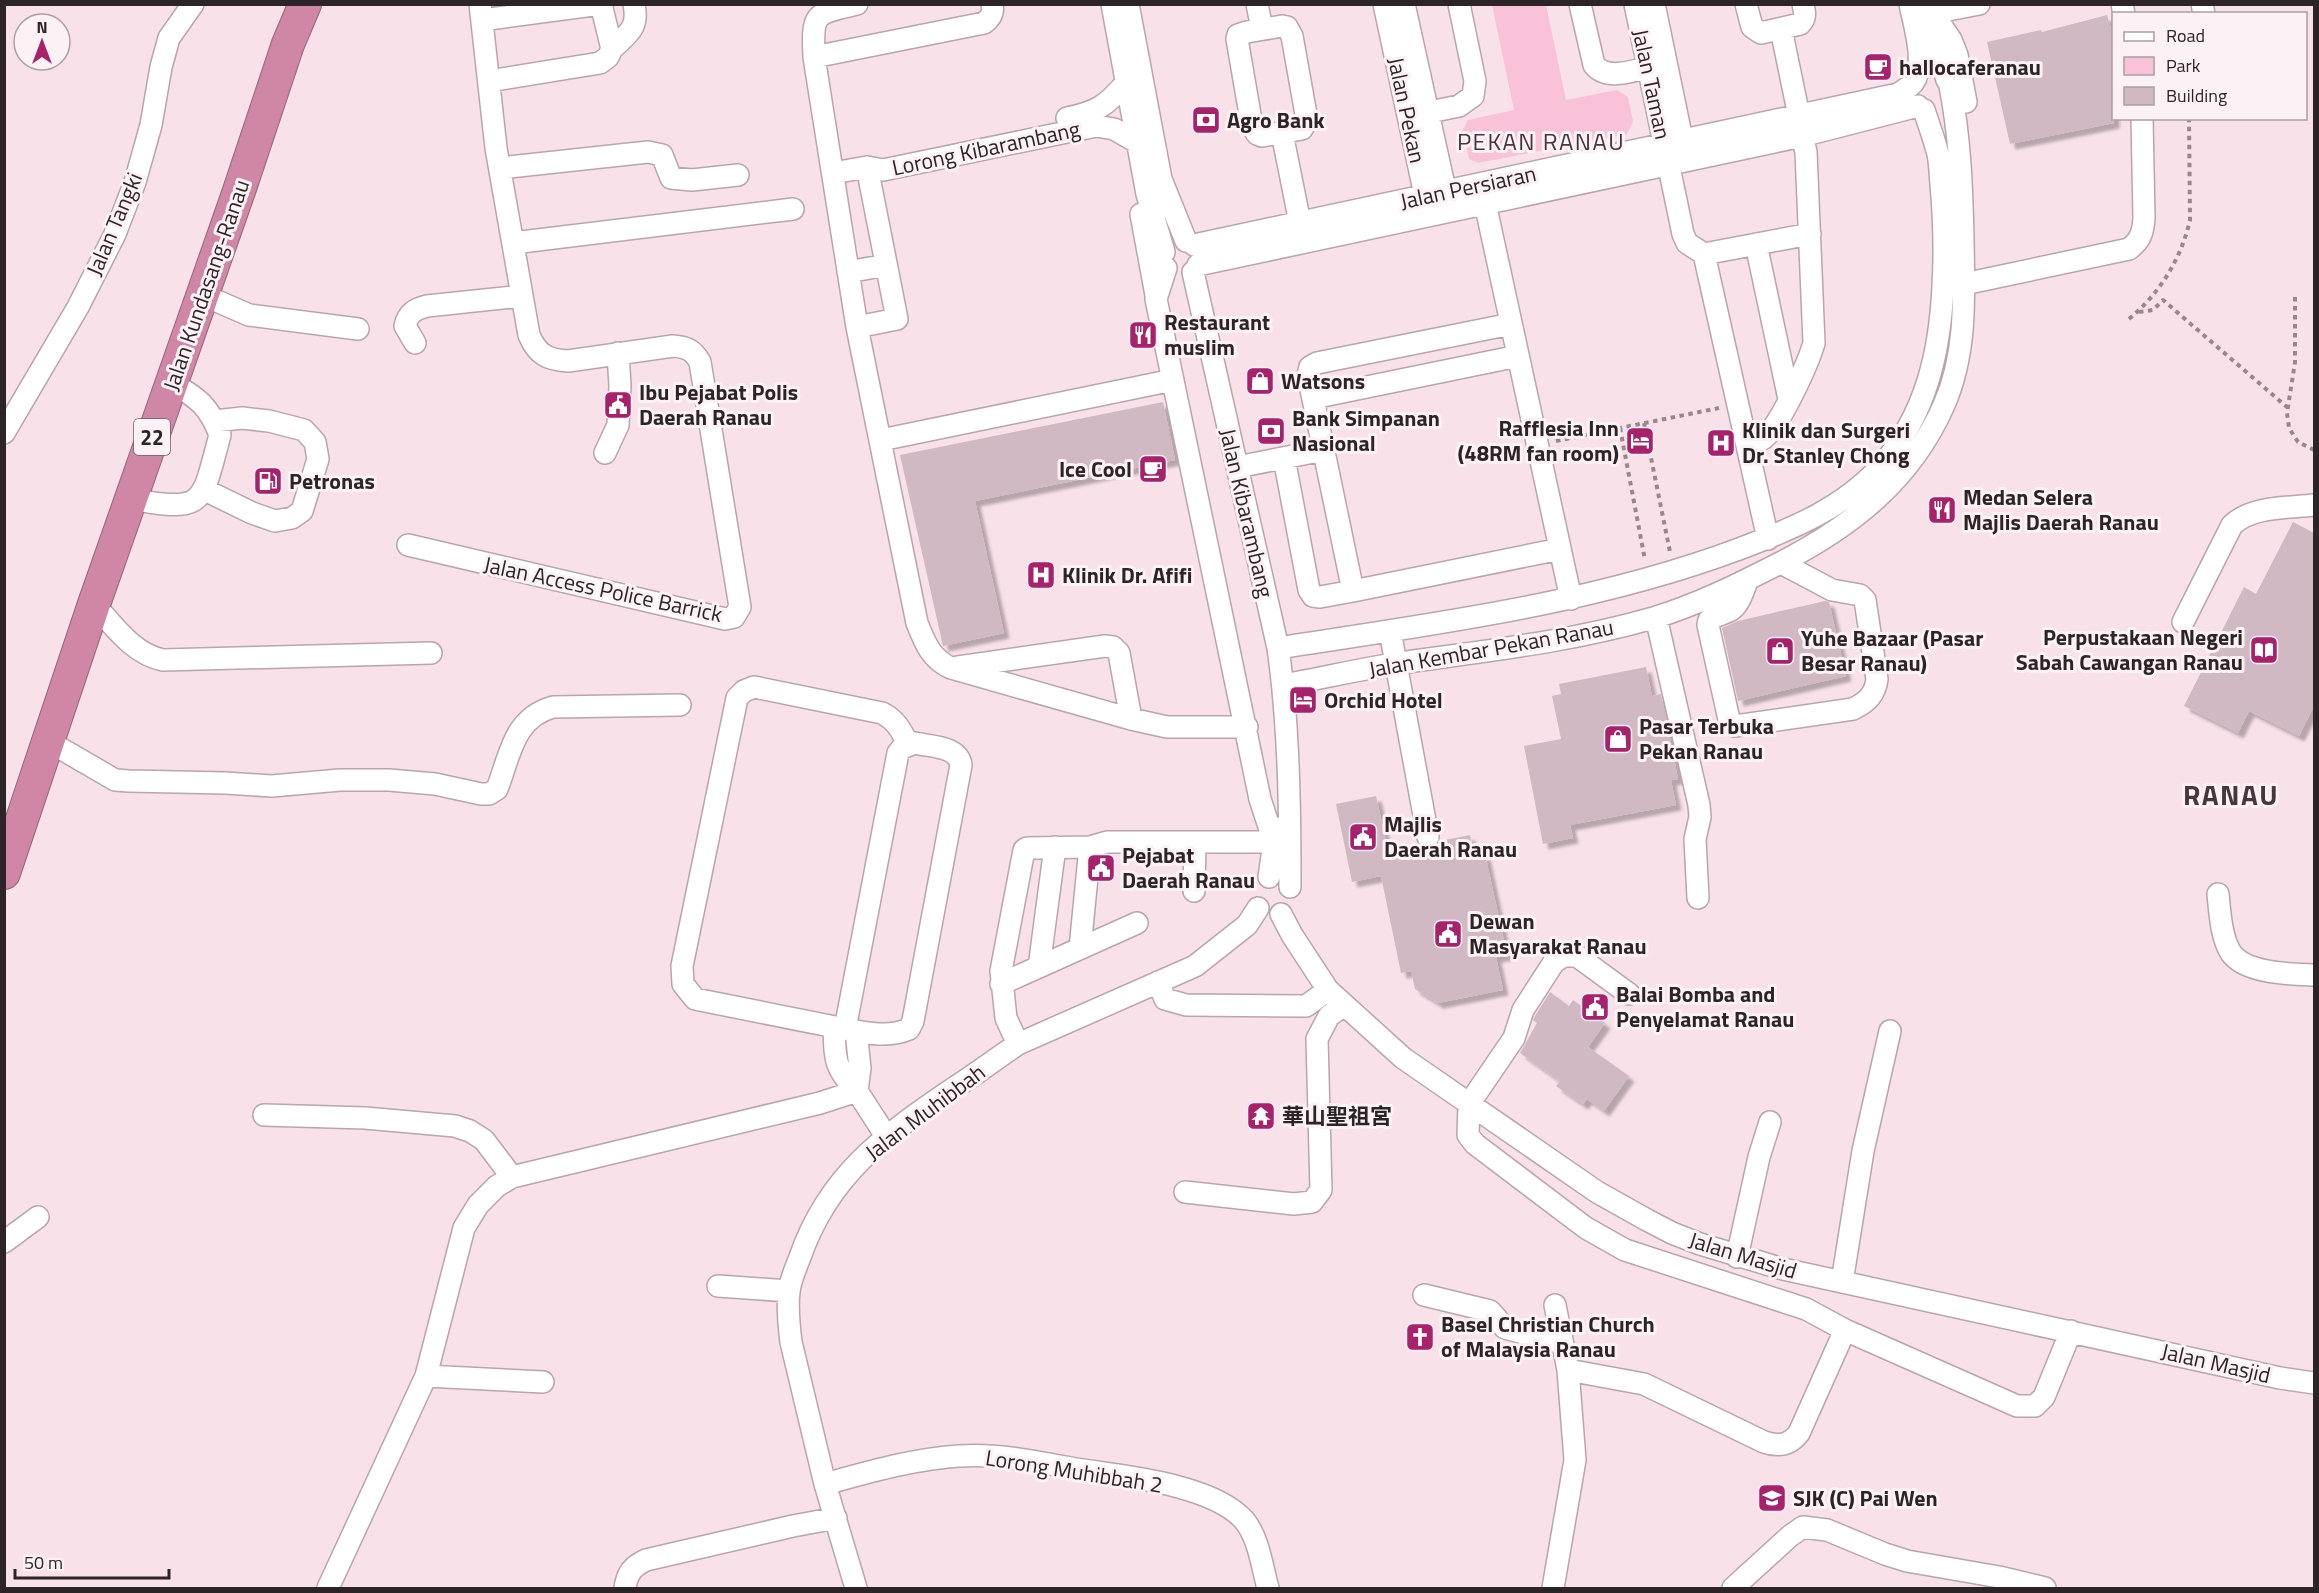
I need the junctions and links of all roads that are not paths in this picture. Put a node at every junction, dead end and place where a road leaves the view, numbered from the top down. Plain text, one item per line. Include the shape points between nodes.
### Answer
1 (193, 4) edge
2 (305, 4) edge
3 (601, 4) edge
4 (634, 4) edge
5 (857, 4) edge
6 (992, 4) edge
7 (1112, 4) edge
8 (1128, 4) edge
9 (1257, 4) edge
10 (1384, 4) edge
11 (1404, 4) edge
12 (1459, 4) edge
13 (1580, 4) edge
14 (1635, 4) edge
15 (1654, 4) edge
16 (1746, 4) edge
17 (1803, 4) edge
18 (1910, 4) edge
19 (1979, 4) edge
20 (1928, 7) edge
21 (519, 10) edge
22 (481, 12) edge
23 (1262, 29) junction
24 (1781, 29) junction
25 (612, 49) junction
26 (814, 57) junction
27 (1657, 64) junction
28 (489, 81) junction
29 (1914, 82) junction
30 (1126, 83) junction
31 (1949, 83) junction
32 (1921, 108) junction
33 (1418, 115) junction
34 (2142, 120) edge
35 (1801, 126) junction
36 (1282, 134) junction
37 (1137, 142) junction
38 (1675, 152) junction
39 (1141, 165) junction
40 (867, 167) junction
41 (500, 168) junction
42 (833, 173) junction
43 (738, 175) dead end
44 (1962, 188) junction
45 (1448, 201) junction
46 (1485, 203) junction
47 (1427, 206) junction
48 (794, 209) dead end
49 (1300, 223) junction
50 (1810, 234) junction
51 (513, 243) junction
52 (1756, 244) junction
53 (1704, 254) junction
54 (1193, 256) junction
55 (1165, 260) junction
56 (886, 265) junction
57 (848, 272) junction
58 (1964, 284) junction
59 (203, 295) junction
60 (522, 296) junction
61 (1156, 299) junction
62 (1511, 324) junction
63 (857, 327) junction
64 (358, 329) dead end
65 (415, 344) dead end
66 (618, 353) junction
67 (1518, 356) junction
68 (1173, 380) junction
69 (172, 383) junction
70 (1313, 398) junction
71 (1789, 399) junction
72 (215, 421) junction
73 (4, 433) edge
74 (881, 440) junction
75 (1747, 445) junction
76 (1324, 450) junction
77 (605, 453) dead end
78 (1284, 458) junction
79 (1237, 467) junction
80 (205, 490) junction
81 (130, 499) junction
82 (2314, 505) edge
83 (1768, 539) junction
84 (408, 545) dead end
85 (1560, 549) junction
86 (1781, 563) junction
87 (1749, 579) junction
88 (1353, 591) junction
89 (1570, 599) junction
90 (94, 604) junction
91 (1656, 617) junction
92 (2183, 622) dead end
93 (1390, 631) junction
94 (1278, 648) junction
95 (431, 653) dead end
96 (1396, 664) junction
97 (951, 668) junction
98 (1283, 685) junction
99 (680, 705) dead end
100 (1131, 720) junction
101 (1247, 727) junction
102 (48, 741) junction
103 (908, 744) junction
104 (1286, 757) junction
105 (1428, 837) dead end
106 (1195, 842) junction
107 (1274, 842) junction
108 (1090, 847) junction
109 (1055, 848) junction
110 (4, 873) edge
111 (1269, 877) junction
112 (1290, 887) junction
113 (1194, 891) dead end
114 (2218, 894) dead end
115 (1698, 898) dead end
116 (1258, 908) junction
117 (1281, 914) junction
118 (1137, 923) dead end
119 (1080, 948) junction
120 (1040, 967) junction
121 (2314, 975) edge
122 (1158, 982) junction
123 (1001, 984) junction
124 (1328, 990) junction
125 (1629, 994) dead end
126 (1343, 1006) junction
127 (845, 1029) junction
128 (1890, 1031) dead end
129 (1018, 1044) junction
130 (857, 1091) junction
131 (1469, 1104) junction
132 (264, 1115) dead end
133 (1770, 1122) dead end
134 (886, 1136) junction
135 (512, 1177) junction
136 (1185, 1192) dead end
137 (38, 1217) dead end
138 (4, 1242) edge
139 (1737, 1257) junction
140 (1842, 1282) junction
141 (718, 1286) dead end
142 (789, 1291) junction
143 (1424, 1295) dead end
144 (1555, 1305) dead end
145 (1845, 1330) junction
146 (2071, 1331) junction
147 (1562, 1343) junction
148 (1568, 1370) junction
149 (426, 1376) junction
150 (543, 1382) dead end
151 (2314, 1383) edge
152 (825, 1484) junction
153 (836, 1518) junction
154 (328, 1588) edge
155 (625, 1588) edge
156 (856, 1588) edge
157 (1268, 1588) edge
158 (1553, 1588) edge
159 (1733, 1588) edge
160 (2045, 1588) edge

1 - 73 street, Jalan Tangki via 169,38 151,124 115,234 78,308
2 - 59 highway, Jalan Kundasang-Ranau / 22 via 280,65
3 - 21 street
3 - 25 street
4 - 25 street via 633,28
5 - 26 street via 825,11 816,19
6 - 26 street via 990,19 984,23
7 - 30 street
8 - 54 street, Jalan Kibarambang via 1161,179
9 - 23 street
10 - 33 street, Jalan Pekan
11 - 33 street, Jalan Pekan
12 - 33 street via 1475,88 1473,96 1459,106
13 - 27 street via 1594,65 1600,72 1612,75
14 - 27 street, Jalan Taman
15 - 27 street, Jalan Taman
16 - 24 street via 1755,31
17 - 24 street via 1804,19 1800,24
18 - 29 street via 1918,41 1919,64
19 - 20 street
20 - 31 street, Jalan Kembar Pekan Ranau
20 - 44 street via 1957,55 1974,148
21 - 22 street
22 - 28 street, Jalan Access Police Barrick
23 - 36 street via 1242,33 1237,39 1252,126 1257,134
23 - 36 street via 1287,27 1292,36 1307,120 1302,129
24 - 35 street
25 - 28 street via 600,63
26 - 42 street
27 - 38 street, Jalan Taman
28 - 41 street, Jalan Access Police Barrick
29 - 31 street via 1930,72 1943,75
29 - 32 street via 1912,95
29 - 35 street, Jalan Persiaran via 1898,94
30 - 37 street
30 - 40 street, Lorong Kibarambang via 1109,102 1093,111 881,157
31 - 32 street via 1950,98 1942,108
31 - 44 street, Jalan Kembar Pekan Ranau
32 - 35 street, Jalan Persiaran
32 - 83 street, Jalan Kembar Pekan Ranau via 1938,155 1944,259 1935,360 1919,408 1882,465 1858,489 1811,520
33 - 45 street, Jalan Pekan
33 - 47 street, Jalan Pekan
34 - 58 street via 2144,229 2139,241 2129,249
35 - 38 street, Jalan Persiaran
35 - 50 street
36 - 49 street
37 - 39 street
37 - 40 street, Lorong Kibarambang via 1114,129 1096,126 884,170
38 - 45 street, Jalan Persiaran
38 - 46 street, Jalan Persiaran
38 - 53 street, Jalan Taman via 1683,234 1687,243
39 - 55 street
39 - 61 street via 1139,201
40 - 42 street, Lorong Kibarambang
40 - 56 street
41 - 43 street via 648,152 662,155 671,178
41 - 51 street, Jalan Access Police Barrick
42 - 57 street
44 - 58 street, Jalan Kembar Pekan Ranau
45 - 46 street, Jalan Persiaran
45 - 47 street, Jalan Persiaran
46 - 62 street
47 - 49 street, Jalan Persiaran
47 - 54 street, Jalan Persiaran
48 - 51 street
49 - 54 street, Jalan Persiaran
50 - 52 street
50 - 71 street via 1814,343
51 - 60 street, Jalan Access Police Barrick
52 - 53 street
52 - 71 street
53 - 75 street
54 - 55 street via 1171,243
54 - 55 street via 1181,277 1170,273
54 - 79 street, Jalan Kibarambang
55 - 61 street
56 - 57 street
56 - 63 street via 897,319
57 - 63 street
58 - 86 street, Jalan Kembar Pekan Ranau via 1965,303 1954,374 1926,438 1880,496 1851,522
59 - 64 street via 249,315
59 - 69 highway, Jalan Kundasang-Ranau / 22
60 - 65 street via 416,309 407,317 405,326
60 - 66 street, Jalan Access Police Barrick via 529,334 543,356 568,361
61 - 68 street
62 - 67 street
62 - 70 street via 1317,363 1310,367 1308,375
63 - 74 street
66 - 77 street via 618,425
66 - 84 street, Jalan Access Police Barrick via 685,346 700,362 740,607 734,616 725,619
67 - 70 street
67 - 85 street
68 - 74 street
68 - 101 street
69 - 72 street via 197,398
69 - 81 highway, Jalan Kundasang-Ranau / 22
70 - 76 street
71 - 75 street via 1766,436
72 - 80 street via 220,435
72 - 80 street via 242,418 304,430 315,442 318,459 302,511 292,518 275,521
74 - 97 street via 917,623 931,654
75 - 83 street
76 - 78 street
76 - 88 street
78 - 79 street
78 - 88 street via 1312,596
79 - 94 street, Jalan Kibarambang
80 - 81 street via 197,499 172,506
81 - 90 highway, Jalan Kundasang-Ranau / 22
82 - 92 street via 2241,516 2232,525
83 - 89 street, Jalan Kembar Pekan Ranau via 1674,572
85 - 88 street
85 - 89 street
86 - 87 street, Jalan Kembar Pekan Ranau
86 - 87 street via 1832,590 1860,595 1865,600 1877,679 1871,698 1864,704 1747,725 1730,724 1708,626 1713,617 1735,606
87 - 91 street, Jalan Kembar Pekan Ranau
89 - 93 street, Jalan Kembar Pekan Ranau
90 - 95 street via 135,648 163,660
90 - 102 highway, Jalan Kundasang-Ranau / 22
91 - 96 street, Jalan Kembar Pekan Ranau via 1548,643
91 - 115 street via 1699,805 1695,839
93 - 94 street, Jalan Kembar Pekan Ranau
93 - 96 street
94 - 98 street, Jalan Kibarambang
96 - 98 street, Jalan Kembar Pekan Ranau
96 - 105 street
97 - 100 street
97 - 100 street via 1113,647 1119,653
98 - 104 street, Jalan Kibarambang
99 - 102 street via 543,710 518,732 497,789 489,794 389,780 272,786 115,780
100 - 101 street via 1167,727
101 - 107 street via 1260,799
102 - 110 highway, Jalan Kundasang-Ranau / 22
103 - 127 street via 898,753
103 - 127 street via 952,751 962,765 913,1021 909,1029 901,1032 868,1034
103 - 127 street via 898,725 882,713 754,687 737,698 682,966 683,984 695,999
104 - 107 street, Jalan Kibarambang
104 - 112 street, Jalan Kibarambang
106 - 107 street
106 - 108 street via 1107,842
106 - 113 street
107 - 111 street, Jalan Kibarambang
108 - 109 street
108 - 119 street
109 - 120 street
109 - 123 street via 1024,850 1002,958
111 - 112 street via 1281,878
111 - 116 street via 1255,890
112 - 117 street via 1292,899
114 - 121 street via 2227,943 2239,960 2261,969
116 - 117 street via 1269,915
116 - 122 street, Jalan Muhibbah via 1247,925 1195,966
117 - 124 street, Jalan Masjid
118 - 119 street
119 - 120 street
120 - 123 street
122 - 124 street via 1165,999 1186,1005 1306,1006
122 - 129 street, Jalan Muhibbah
123 - 129 street via 1006,1018
124 - 126 street, Jalan Masjid
125 - 131 street via 1577,956 1564,956 1554,962 1523,1010 1514,1038
126 - 131 street, Jalan Masjid via 1403,1059
126 - 136 street via 1329,1016 1317,1039 1322,1190 1312,1202 1294,1204
127 - 130 street via 838,1068
128 - 140 street via 1863,1151
129 - 134 street, Jalan Muhibbah
130 - 134 street
130 - 135 street
131 - 139 street, Jalan Masjid via 1597,1192 1672,1233
131 - 145 street via 1468,1135 1475,1144 1586,1228 1625,1250 1806,1309
132 - 135 street via 455,1126 484,1140
133 - 139 street
134 - 142 street, Jalan Muhibbah via 828,1197 804,1245
135 - 149 street via 478,1205 464,1228
137 - 138 street
139 - 140 street, Jalan Masjid
140 - 146 street, Jalan Masjid
141 - 142 street
142 - 152 street, Jalan Muhibbah via 791,1342
143 - 147 street via 1490,1311 1505,1328
144 - 147 street
145 - 146 street via 2027,1407 2035,1406 2044,1397
145 - 148 street via 1799,1433 1785,1444 1764,1442 1644,1384
146 - 151 street, Jalan Masjid
147 - 148 street
148 - 158 street via 1575,1460
149 - 150 street
149 - 154 street
152 - 153 street, Jalan Muhibbah
152 - 157 street, Lorong Muhibbah 2 via 907,1463 959,1456 1045,1463 1166,1484 1215,1500 1245,1521
153 - 155 street via 646,1560 628,1574
153 - 156 street, Jalan Muhibbah
159 - 160 street via 1803,1527 1827,1530 1906,1561

